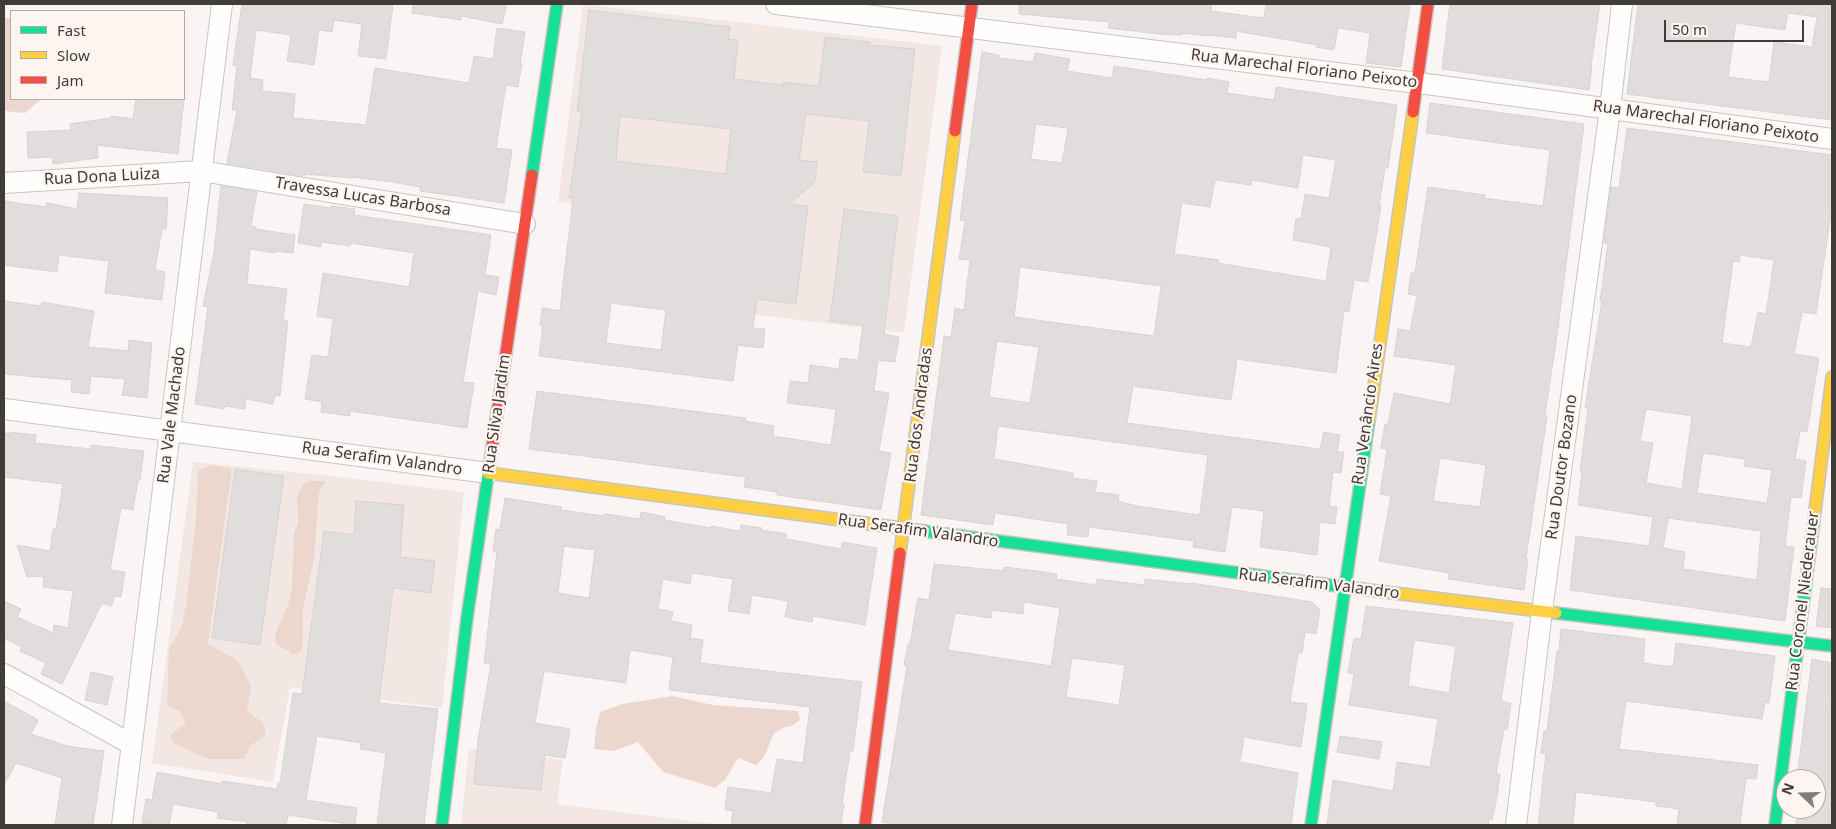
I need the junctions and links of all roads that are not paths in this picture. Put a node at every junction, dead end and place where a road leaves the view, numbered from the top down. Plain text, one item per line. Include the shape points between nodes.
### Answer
1 (222, 4) edge
2 (558, 4) edge
3 (776, 4) edge
4 (972, 4) edge
5 (1428, 4) edge
6 (1622, 4) edge
7 (969, 28) junction
8 (1417, 83) junction
9 (1610, 109) junction
10 (1832, 139) edge
11 (201, 171) junction
12 (4, 183) edge
13 (525, 224) junction
14 (1832, 377) edge
15 (4, 409) edge
16 (170, 431) junction
17 (488, 474) junction
18 (904, 529) junction
19 (1344, 588) junction
20 (1542, 611) junction
21 (1798, 642) junction
22 (1832, 646) edge
23 (4, 674) edge
24 (131, 744) junction
25 (122, 825) edge
26 (442, 825) edge
27 (865, 825) edge
28 (1311, 825) edge
29 (1516, 825) edge
30 (1775, 825) edge

1 - 11 street, Rua Vale Machado
2 - 13 street, Rua Silva Jardim
3 - 7 street, Rua Marechal Floriano Peixoto
4 - 7 street, Rua dos Andradas
5 - 8 street, Rua Venâncio Aires
6 - 9 street, Rua Doutor Bozano
7 - 8 street, Rua Marechal Floriano Peixoto
7 - 18 street, Rua dos Andradas
8 - 9 street, Rua Marechal Floriano Peixoto
8 - 19 street, Rua Venâncio Aires
9 - 10 street, Rua Marechal Floriano Peixoto
9 - 20 street, Rua Doutor Bozano
11 - 12 street, Rua Dona Luiza
11 - 13 street, Travessa Lucas Barbosa
11 - 16 street, Rua Vale Machado
13 - 17 street, Rua Silva Jardim
14 - 21 street, Rua Coronel Niederauer
15 - 16 street, Rua Serafim Valandro
16 - 17 street, Rua Serafim Valandro
16 - 24 street, Rua Vale Machado
17 - 18 street, Rua Serafim Valandro
17 - 26 street, Rua Silva Jardim
18 - 19 street, Rua Serafim Valandro
18 - 27 street, Rua dos Andradas
19 - 20 street, Rua Serafim Valandro
19 - 28 street, Rua Venâncio Aires
20 - 21 street, Rua Serafim Valandro
20 - 29 street, Rua Doutor Bozano
21 - 22 street, Rua Serafim Valandro
21 - 30 street, Rua Coronel Niederauer
23 - 24 street
24 - 25 street, Rua Vale Machado

